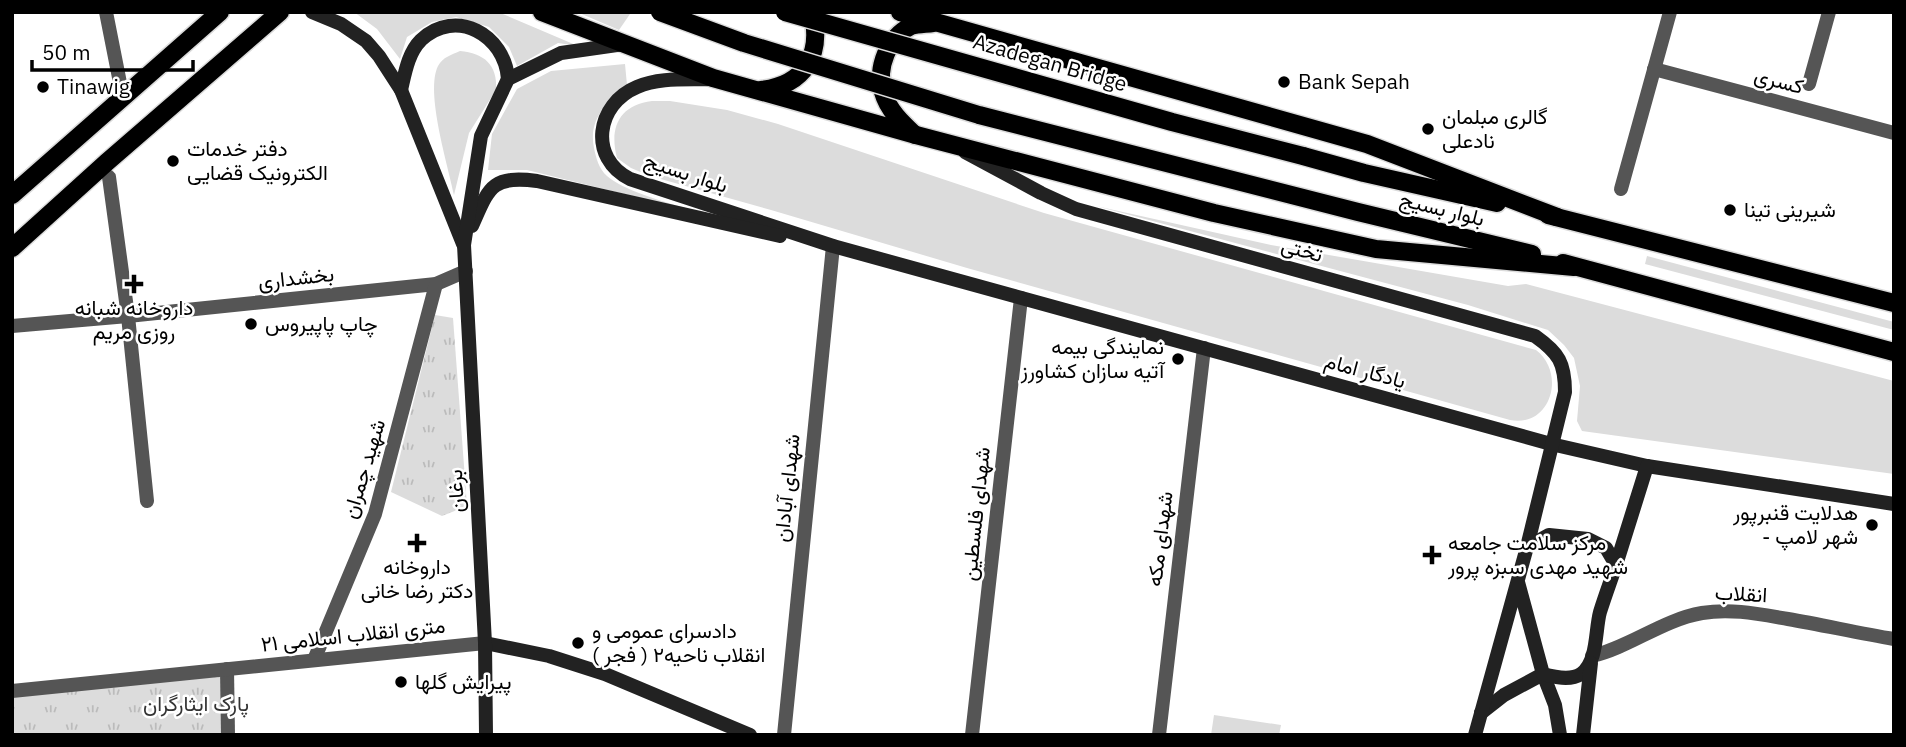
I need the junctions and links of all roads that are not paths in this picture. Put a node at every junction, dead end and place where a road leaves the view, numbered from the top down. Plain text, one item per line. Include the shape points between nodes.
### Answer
1 (106, 12) edge
2 (220, 12) edge
3 (280, 12) edge
4 (313, 12) edge
5 (542, 12) edge
6 (660, 12) edge
7 (785, 12) edge
8 (812, 12) edge
9 (900, 12) edge
10 (1670, 12) edge
11 (1829, 12) edge
12 (940, 23) junction
13 (625, 44) junction
14 (1654, 69) junction
15 (713, 78) junction
16 (508, 79) junction
17 (1809, 84) dead end
18 (744, 88) junction
19 (401, 90) junction
20 (124, 98) junction
21 (1894, 133) edge
22 (916, 135) junction
23 (951, 145) junction
24 (1303, 156) joint
25 (109, 177) dead end
26 (1621, 188) dead end
27 (12, 195) edge
28 (1557, 217) junction
29 (464, 245) junction
30 (833, 246) junction
31 (12, 248) edge
32 (1574, 267) junction
33 (466, 271) junction
34 (436, 284) junction
35 (1021, 298) junction
36 (1894, 303) edge
37 (128, 316) junction
38 (12, 326) edge
39 (1204, 348) junction
40 (1894, 352) edge
41 (1551, 444) junction
42 (1647, 466) junction
43 (147, 501) dead end
44 (1894, 504) edge
45 (1527, 547) junction
46 (1616, 565) junction
47 (1518, 582) junction
48 (1894, 639) edge
49 (485, 643) junction
50 (1592, 656) junction
51 (314, 660) junction
52 (227, 669) junction
53 (1543, 674) junction
54 (12, 691) edge
55 (1481, 713) junction
56 (228, 735) edge
57 (486, 735) edge
58 (750, 735) edge
59 (784, 735) edge
60 (972, 735) edge
61 (1158, 735) edge
62 (1475, 735) edge
63 (1560, 735) edge
64 (1583, 735) edge

1 - 20 street
2 - 20 main road
3 - 31 main road
4 - 19 street, برغان via 366,41
5 - 13 main road
6 - 32 main road, بلوار بسیج, bridge via 744,43 979,115
7 - 24 main road, Azadegan Bridge, bridge
8 - 18 main road via 817,30 808,65 780,87
9 - 12 main road
10 - 14 street
11 - 17 street
12 - 22 main road via 912,26 897,37 881,72 891,108
12 - 28 main road via 1367,144
13 - 15 main road
13 - 16 street via 561,53
14 - 21 street, کسری
14 - 26 street
15 - 18 main road
15 - 30 street, بلوار بسیج via 654,81 634,88 611,109 603,127 601,146 610,164 630,179
16 - 19 street via 507,64 498,47 484,34 456,26 422,40 407,65
16 - 29 street, برغان via 481,136
18 - 22 main road
19 - 29 street, برغان
20 - 27 main road
22 - 23 main road
23 - 32 main road via 1214,213 1376,249
23 - 41 street, تختی via 1076,209 1535,336 1561,359 1565,376
24 - 28 main road, بلوار بسیج
25 - 37 street
28 - 36 main road, بلوار بسیج
29 - 30 street via 486,196 497,184 513,178
29 - 33 street, برغان
30 - 35 street, یادگار امام
30 - 59 street, شهدای آبادان
32 - 40 main road, بلوار بسیج
33 - 34 street, بخشداری
33 - 49 street, برغان
34 - 37 street, بخشداری
34 - 51 street, شهید چمران via 374,514
35 - 39 street, یادگار امام
35 - 60 street, شهدای فلسطین
37 - 38 street, بخشداری
37 - 43 street
39 - 41 street, یادگار امام
39 - 61 street, شهدای مکه
41 - 42 street, یادگار امام
41 - 45 street, تختی
42 - 44 street, یادگار امام
42 - 46 street
45 - 46 street via 1549,535 1588,539 1606,548
45 - 47 street, تختی
46 - 50 street via 1599,615
47 - 53 street
47 - 55 street, تختی
48 - 50 street, انقلاب via 1734,610 1669,622 1611,652
49 - 51 street, ۲۱ متری انقلاب اسلامی
49 - 57 street, برغان
49 - 58 street via 605,674
50 - 53 street via 1582,674 1575,677
50 - 64 street
51 - 52 street, ۲۱ متری انقلاب اسلامی
52 - 54 street, ۲۱ متری انقلاب اسلامی
52 - 56 street
53 - 55 street
53 - 63 street
55 - 62 street, تختی

